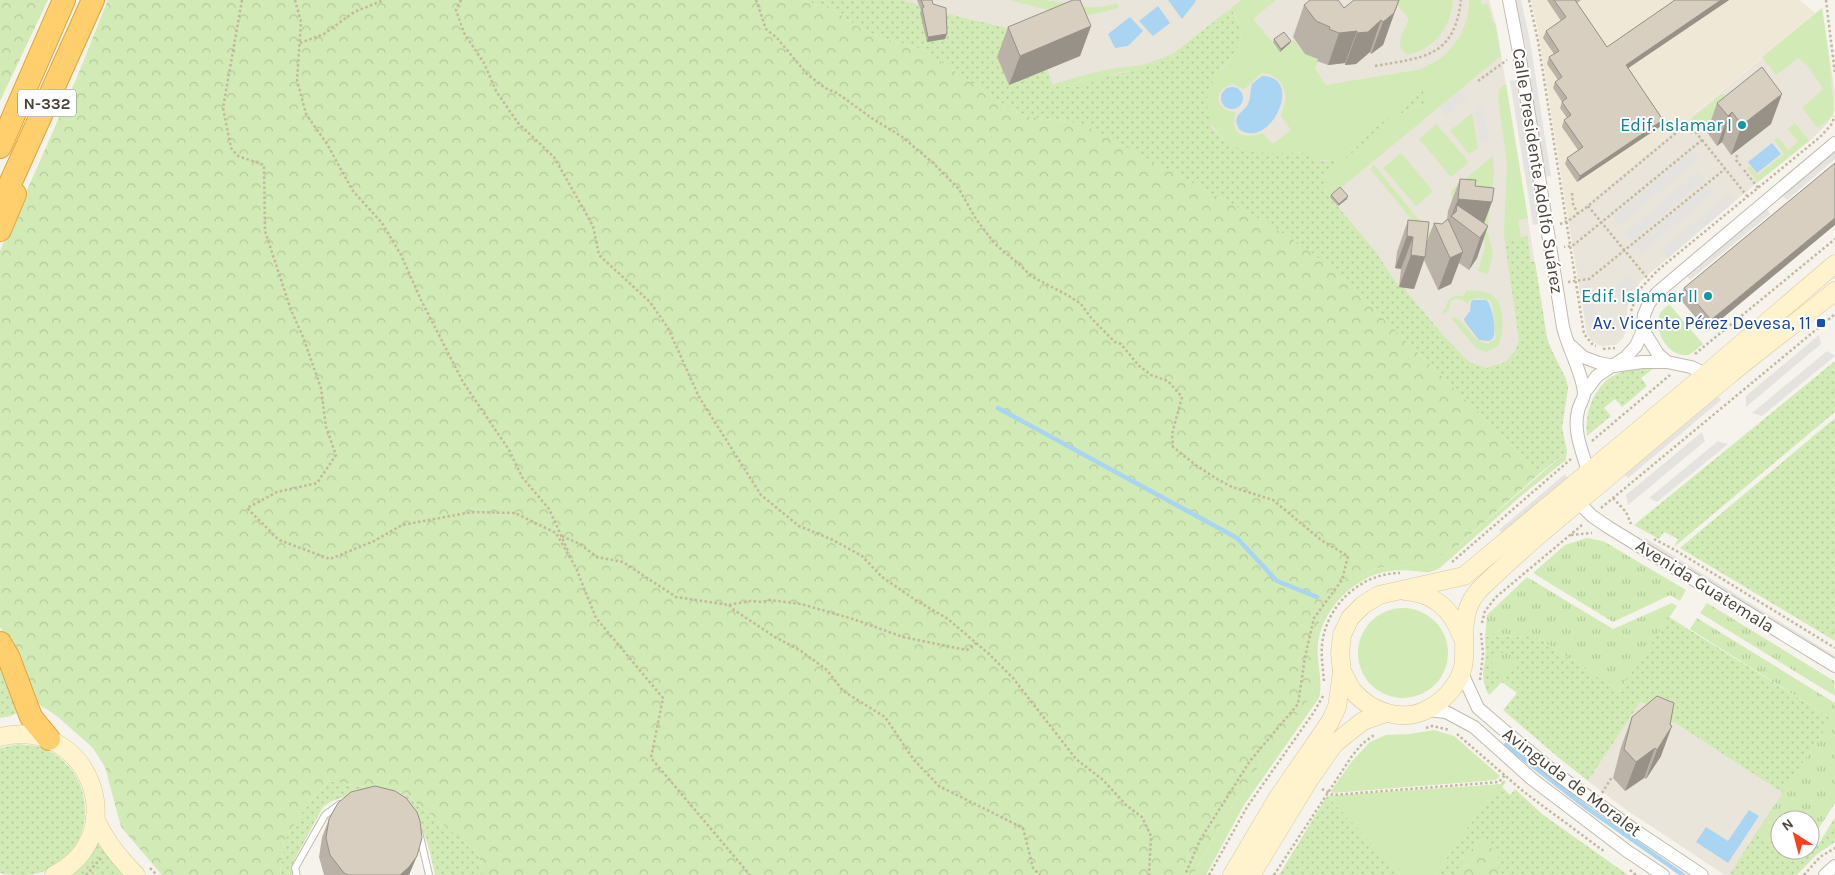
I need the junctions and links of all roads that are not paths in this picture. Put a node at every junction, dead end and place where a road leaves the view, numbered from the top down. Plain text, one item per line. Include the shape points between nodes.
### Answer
1 (93, 0) edge
2 (1508, 0) edge
3 (63, 2) edge
4 (80, 29) junction
5 (0, 124) edge
6 (1835, 143) edge
7 (0, 147) edge
8 (0, 206) edge
9 (0, 230) edge
10 (1835, 264) edge
11 (1834, 306) edge
12 (1643, 330) junction
13 (1566, 342) junction
14 (1667, 362) junction
15 (1614, 366) junction
16 (1706, 374) junction
17 (1584, 393) junction
18 (1588, 471) junction
19 (1578, 502) junction
20 (1397, 591) junction
21 (1463, 639) junction
22 (0, 643) edge
23 (1835, 666) edge
24 (1461, 671) junction
25 (1342, 672) junction
26 (1427, 710) junction
27 (1386, 713) junction
28 (5, 734) edge
29 (49, 739) junction
30 (343, 802) edge
31 (95, 818) junction
32 (415, 824) edge
33 (1835, 866) edge
34 (54, 875) edge
35 (136, 875) edge
36 (297, 875) edge
37 (429, 875) edge
38 (1232, 875) edge
39 (1251, 875) edge
40 (1663, 875) edge
41 (1702, 875) edge
42 (1825, 875) edge

1 - 4 highway, N-332
2 - 13 street, Calle Presidente Adolfo Suárez
3 - 5 highway
3 - 7 highway, N-332
4 - 8 highway, N-332
4 - 9 highway via 69,68
6 - 12 street via 1658,292 1646,309
10 - 16 main road
11 - 19 main road via 1729,375
12 - 14 street
12 - 15 street via 1636,346
13 - 15 street via 1583,357
13 - 17 street, Calle Presidente Adolfo Suárez
14 - 15 street
14 - 16 street
15 - 17 street via 1597,376
16 - 18 main road
17 - 18 street via 1576,429
18 - 20 main road via 1464,576
19 - 21 main road via 1478,590 1465,611
19 - 23 street, Avenida Guatemala via 1592,516
20 - 21 main road via 1415,592 1446,608 1457,622
20 - 25 main road via 1379,595 1350,618 1342,635
21 - 24 main road
22 - 29 highway via 31,717
24 - 26 main road via 1458,681 1445,698
24 - 41 street, Avinguda de Moralet via 1478,708 1558,775
25 - 27 main road via 1352,690 1367,704
25 - 38 main road via 1337,707 1330,722 1277,799
26 - 27 main road via 1406,715
26 - 40 street, Avinguda de Moralet via 1446,712 1474,727 1579,816
27 - 39 main road via 1363,721 1334,744
28 - 29 main road via 32,734
29 - 31 main road via 70,752 86,771 94,794
30 - 36 lane via 325,815 295,868
31 - 34 main road via 90,838 79,856
31 - 35 main road via 103,836
32 - 37 lane
33 - 42 street

